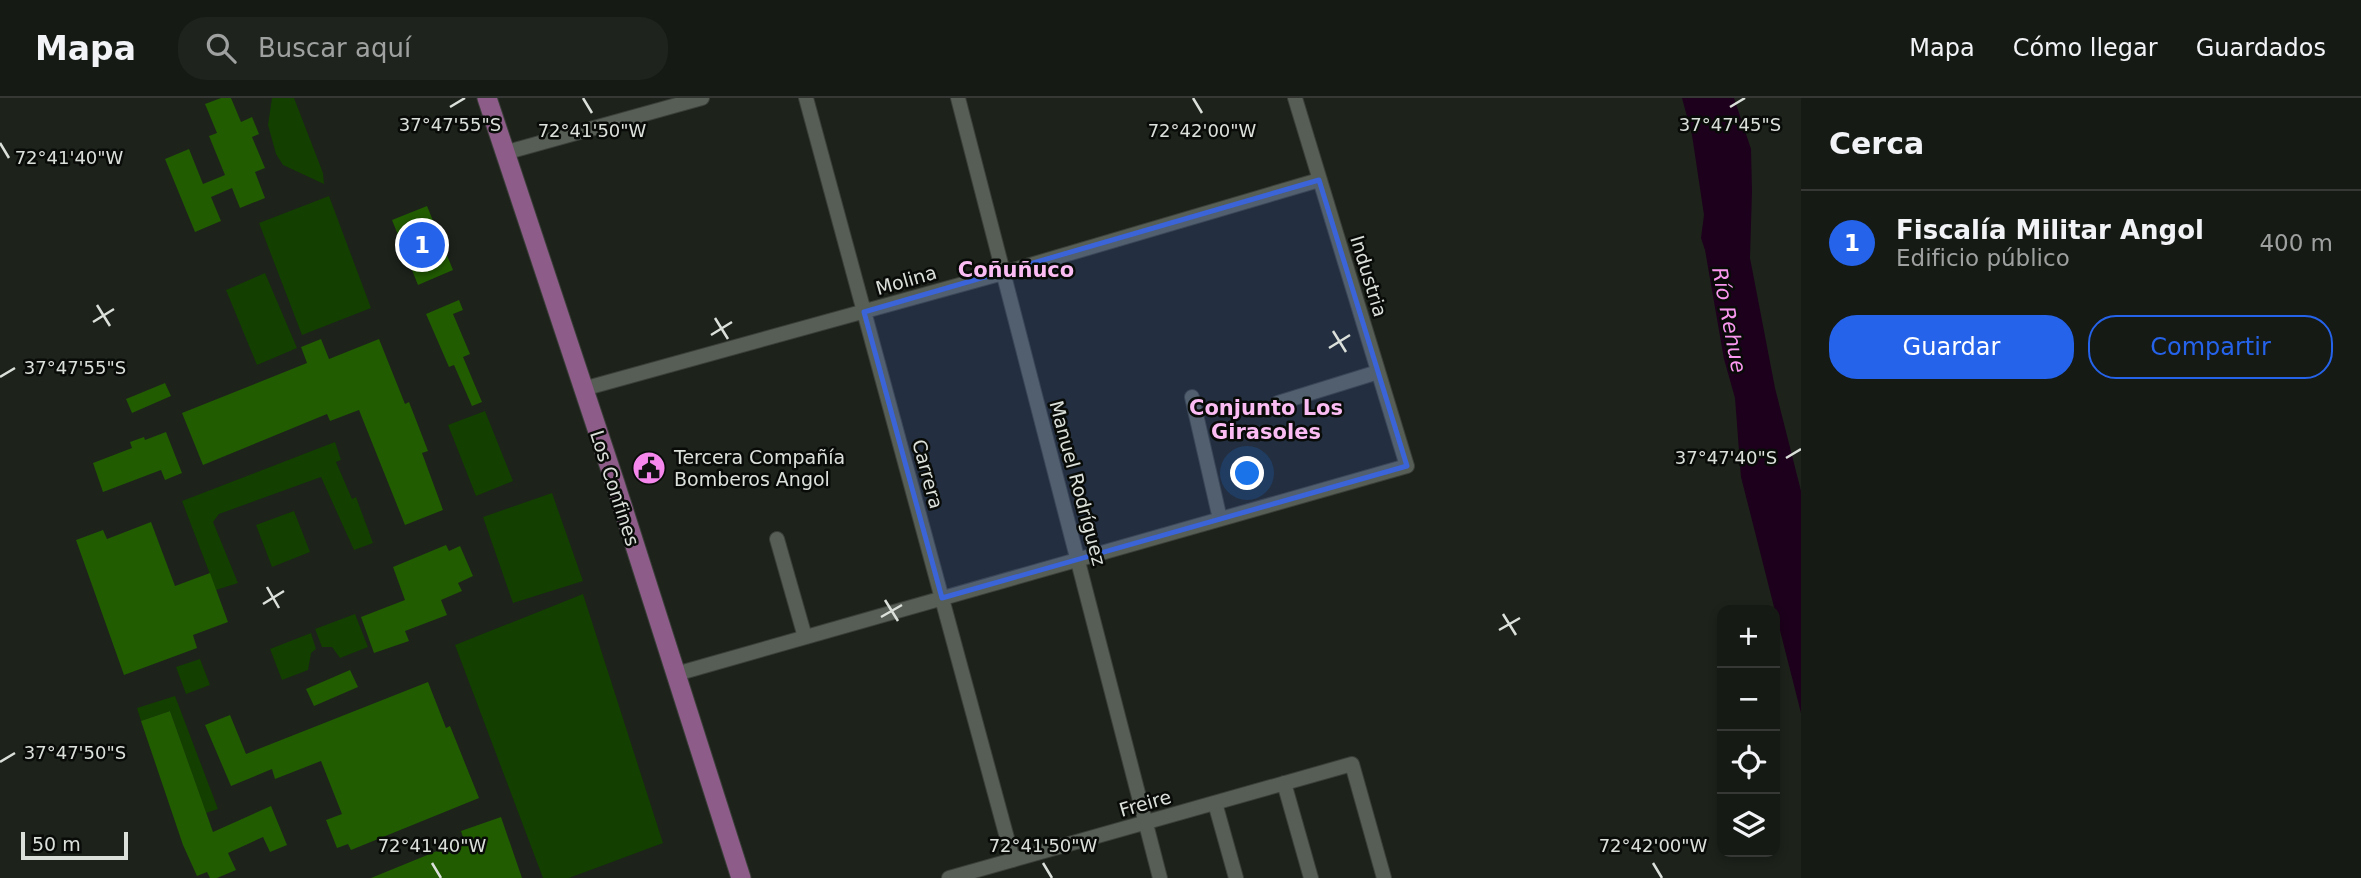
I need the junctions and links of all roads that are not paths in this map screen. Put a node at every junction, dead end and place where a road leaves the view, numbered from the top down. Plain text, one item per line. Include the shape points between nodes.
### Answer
1 (487, 98) edge
2 (702, 98) edge
3 (806, 98) edge
4 (958, 98) edge
5 (1295, 98) edge
6 (504, 153) junction
7 (1320, 180) junction
8 (1003, 272) junction
9 (864, 312) junction
10 (1378, 372) junction
11 (583, 389) junction
12 (1192, 397) dead end
13 (1278, 403) dead end
14 (1220, 519) junction
15 (777, 540) dead end
16 (1078, 560) junction
17 (942, 598) junction
18 (805, 637) junction
19 (676, 674) junction
20 (1284, 783) junction
21 (1215, 803) junction
22 (1146, 822) junction
23 (1013, 860) junction
24 (741, 878) edge
25 (949, 878) edge
26 (1160, 878) edge
27 (1236, 878) edge
28 (1311, 878) edge
29 (1384, 878) edge

1 - 6 main road, Los Confines
2 - 6 street
3 - 9 street, Carrera
4 - 8 street, Manuel Rodríguez
5 - 7 street, Industria
6 - 11 main road, Los Confines
7 - 8 street, Molina
7 - 10 street, Industria
8 - 9 street, Molina
8 - 16 street, Manuel Rodríguez
9 - 11 street, Molina
9 - 17 street, Carrera
10 - 13 street
10 - 14 street, Industria via 1407,466
11 - 19 main road, Los Confines
12 - 14 street
14 - 16 street
15 - 18 street
16 - 17 street
16 - 22 street, Manuel Rodríguez
17 - 18 street
17 - 23 street, Carrera
18 - 19 street
19 - 24 main road, Los Confines
20 - 21 street, Freire
20 - 28 street
20 - 29 street, Freire via 1352,764
21 - 22 street, Freire
21 - 27 street
22 - 23 street, Freire
22 - 26 street, Manuel Rodríguez
23 - 25 street, Freire

